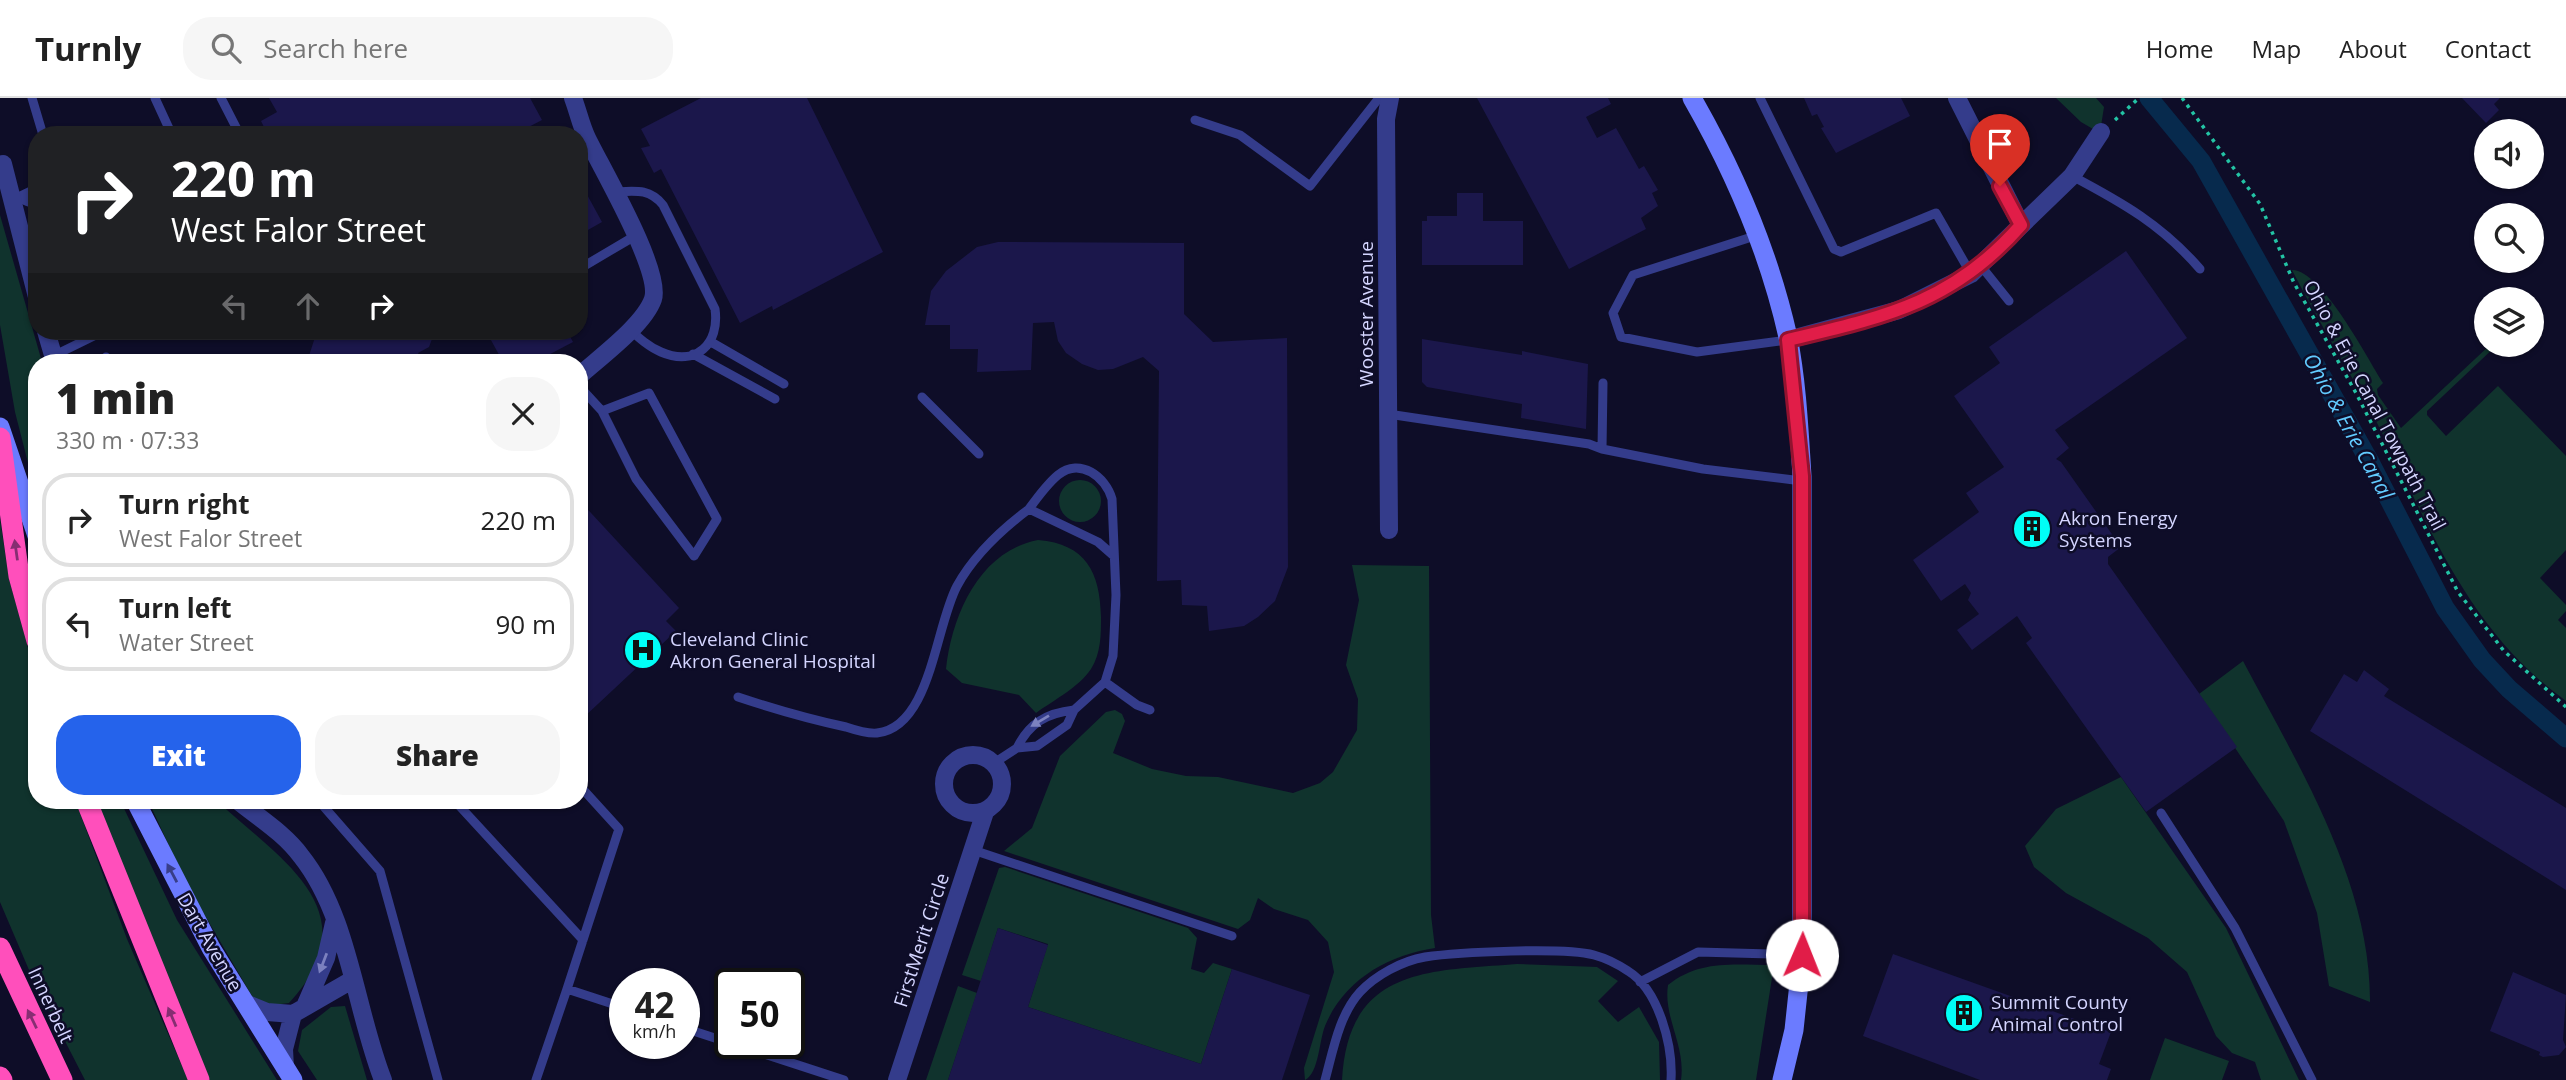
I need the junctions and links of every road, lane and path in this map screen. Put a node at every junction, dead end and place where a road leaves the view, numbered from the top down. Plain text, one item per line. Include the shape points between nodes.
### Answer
1 (32, 98) edge
2 (155, 98) edge
3 (221, 98) edge
4 (573, 98) edge
5 (1379, 98) edge
6 (1390, 98) edge
7 (1692, 98) edge
8 (1760, 98) edge
9 (1956, 98) edge
10 (2139, 98) edge
11 (2182, 98) edge
12 (1195, 120) dead end
13 (40, 126) edge
14 (168, 126) edge
15 (235, 126) edge
16 (582, 126) edge
17 (2101, 132) joint
18 (588, 141) edge
19 (4, 164) dead end
20 (2072, 176) junction
21 (28, 192) edge
22 (614, 192) junction
23 (15, 199) junction
24 (28, 202) edge
25 (2021, 225) junction
26 (1758, 235) junction
27 (635, 236) junction
28 (28, 257) edge
29 (588, 264) edge
30 (2200, 269) dead end
31 (1976, 270) junction
32 (2009, 301) dead end
33 (629, 329) junction
34 (88, 340) edge
35 (1788, 340) junction
36 (711, 342) junction
37 (63, 354) edge
38 (693, 354) junction
39 (588, 368) edge
40 (1603, 383) dead end
41 (784, 384) dead end
42 (588, 396) edge
43 (922, 397) dead end
44 (775, 399) dead end
45 (602, 411) junction
46 (1388, 414) junction
47 (0, 427) edge
48 (0, 438) edge
49 (1602, 449) junction
50 (979, 454) dead end
51 (1802, 481) junction
52 (28, 509) edge
53 (1029, 509) junction
54 (1389, 530) dead end
55 (1114, 556) junction
56 (28, 608) edge
57 (1105, 682) junction
58 (738, 697) dead end
59 (2566, 707) edge
60 (1074, 710) junction
61 (1150, 710) dead end
62 (1017, 748) junction
63 (994, 763) junction
64 (588, 795) edge
65 (90, 809) edge
66 (140, 809) edge
67 (248, 809) edge
68 (326, 809) edge
69 (462, 809) edge
70 (985, 812) junction
71 (2161, 813) dead end
72 (972, 849) junction
73 (334, 920) junction
74 (1232, 936) dead end
75 (583, 940) junction
76 (0, 948) edge
77 (1802, 955) junction
78 (352, 980) junction
79 (1640, 982) junction
80 (568, 989) junction
81 (246, 1003) junction
82 (609, 1003) edge
83 (299, 1009) junction
84 (700, 1034) edge
85 (289, 1074) edge
86 (820, 1076) edge
87 (62, 1080) edge
88 (198, 1080) edge
89 (383, 1080) edge
90 (438, 1080) edge
91 (536, 1080) edge
92 (844, 1080) edge
93 (897, 1080) edge
94 (1325, 1080) edge
95 (1671, 1080) edge
96 (1782, 1080) edge
97 (2312, 1080) edge

1 - 13 lane
2 - 14 lane
3 - 15 lane
4 - 16 street
5 - 12 lane via 1310,186 1240,135
6 - 46 street, Wooster Avenue via 1386,119
7 - 26 main road via 1720,147
8 - 31 lane via 1834,249 1841,252 1936,213
9 - 25 street
10 - 17 path
11 - 59 path, Ohio & Erie Canal Towpath Trail via 2260,204 2294,283 2458,592 2504,651
17 - 20 street
18 - 22 street
19 - 23 street
20 - 25 street
20 - 30 lane via 2145,216 2176,241
21 - 23 lane
22 - 27 street
22 - 36 lane via 644,190 663,205 715,309 717,325
23 - 24 lane
23 - 28 street
25 - 31 street
26 - 35 main road
26 - 35 lane via 1633,275 1613,313 1620,337 1698,352
27 - 29 lane
27 - 33 street via 649,265 654,292 647,311
31 - 32 lane
31 - 35 street via 1899,310
33 - 38 lane via 664,354
33 - 39 street
34 - 37 lane
35 - 51 main road
36 - 38 lane
36 - 41 lane
38 - 44 lane
40 - 49 lane
42 - 45 lane
43 - 50 lane
45 - 45 lane via 636,480 694,556 717,519 649,393
46 - 49 lane
46 - 54 street, Wooster Avenue
47 - 52 main road
56 -> 48 highway via 19,576
49 - 51 lane via 1703,469
51 - 77 main road
53 - 55 lane via 1098,542
53 - 55 lane via 1059,474 1088,469 1108,486 1112,499
53 - 58 lane via 997,534 957,585 942,619 923,692 894,729 875,734 802,718
55 - 57 lane via 1113,656
57 - 60 lane
57 - 61 lane
60 - 62 lane via 1067,725 1037,746
60 -> 62 lane via 1053,713 1026,729
62 - 63 lane
63 - 70 street, FirstMerit Circle via 1002,790
63 - 70 street via 977,754 958,758 944,782 956,807 964,812
64 - 75 lane via 619,829
88 -> 65 highway
81 -> 66 main road, Dart Avenue via 211,948
67 - 73 street via 300,853 324,889
68 - 90 lane via 380,871
69 - 75 lane
70 - 72 street, FirstMerit Circle
71 - 97 lane via 2235,928
72 - 74 lane
72 - 93 street, FirstMerit Circle
73 - 78 street
73 -> 83 street via 326,958
75 - 80 lane
87 -> 76 highway, Innerbelt
77 - 79 lane via 1698,952
77 - 96 main road via 1794,1030
78 - 83 street
78 - 89 street
79 - 94 lane via 1630,972 1594,955 1533,951 1423,957 1385,972 1359,993 1339,1029
79 - 95 lane via 1651,994 1671,1053
80 - 82 lane
80 - 91 lane
81 - 83 street via 267,1012
81 - 85 main road, Dart Avenue
83 - 85 street via 284,1049
84 - 86 lane
86 - 92 lane

